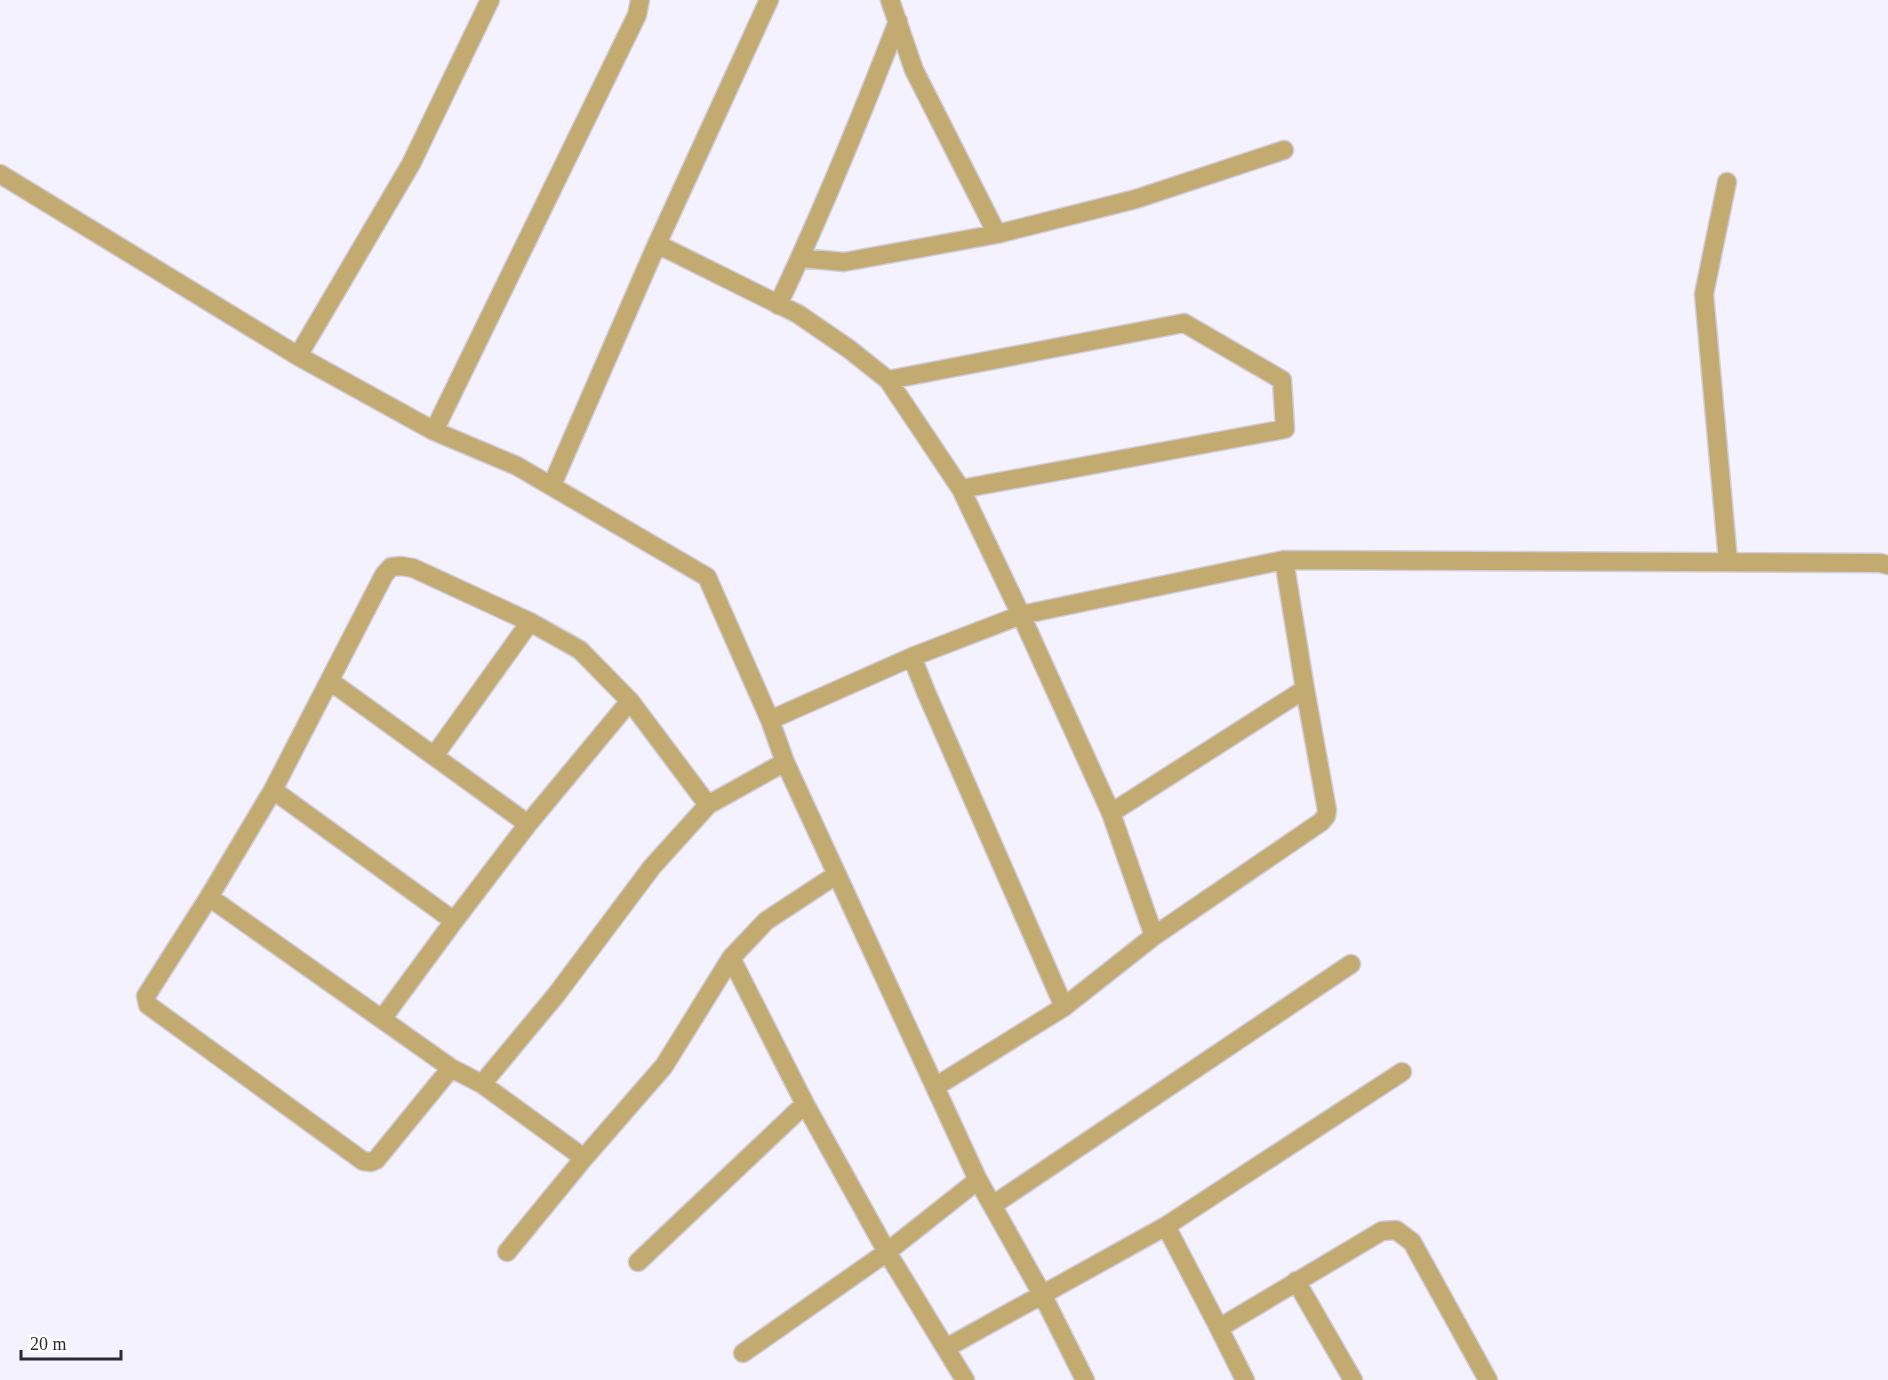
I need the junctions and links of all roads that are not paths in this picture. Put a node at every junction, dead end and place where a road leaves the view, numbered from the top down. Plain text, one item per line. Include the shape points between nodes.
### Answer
1 (490, 0) edge
2 (640, 0) edge
3 (769, 0) edge
4 (890, 0) edge
5 (898, 21) junction
6 (1284, 150) dead end
7 (0, 174) edge
8 (1727, 182) dead end
9 (997, 234) junction
10 (657, 244) junction
11 (801, 258) junction
12 (778, 305) junction
13 (298, 356) junction
14 (888, 380) junction
15 (434, 431) junction
16 (552, 486) junction
17 (961, 489) junction
18 (1284, 560) junction
19 (1728, 561) junction
20 (1888, 565) edge
21 (1021, 615) junction
22 (530, 622) junction
23 (912, 657) junction
24 (330, 681) junction
25 (1305, 689) junction
26 (630, 701) junction
27 (770, 720) junction
28 (434, 756) junction
29 (784, 762) junction
30 (273, 790) junction
31 (708, 805) junction
32 (1111, 813) junction
33 (528, 824) junction
34 (836, 875) junction
35 (209, 897) junction
36 (454, 921) junction
37 (1154, 936) junction
38 (731, 958) junction
39 (1352, 964) dead end
40 (1064, 1007) junction
41 (382, 1019) junction
42 (451, 1068) junction
43 (1402, 1072) dead end
44 (482, 1084) junction
45 (935, 1087) junction
46 (805, 1104) junction
47 (584, 1158) junction
48 (978, 1180) junction
49 (993, 1205) junction
50 (1166, 1226) junction
51 (507, 1252) dead end
52 (887, 1252) junction
53 (638, 1262) dead end
54 (1296, 1281) junction
55 (1042, 1294) junction
56 (1220, 1328) junction
57 (946, 1348) junction
58 (742, 1353) dead end
59 (965, 1380) edge
60 (1085, 1380) edge
61 (1245, 1380) edge
62 (1353, 1380) edge
63 (1488, 1380) edge

1 - 13 street via 411,164
2 - 15 street via 637,15
3 - 10 street
4 - 5 street
5 - 9 street via 914,70
5 - 11 street
6 - 9 street via 1136,199
7 - 13 street
8 - 19 street via 1704,294
9 - 11 street via 844,262
10 - 12 street
10 - 16 street
11 - 12 street
12 - 14 street via 798,314
13 - 15 street
14 - 17 street
14 - 17 street via 1184,323 1281,380 1285,429
15 - 16 street via 517,465
16 - 27 street via 707,576
17 - 21 street
18 - 19 street
18 - 21 street
18 - 25 street
19 - 20 street
21 - 23 street
21 - 32 street
22 - 24 street via 413,568 392,567 384,575
22 - 26 street via 580,651
22 - 28 street
23 - 27 street
23 - 40 street
24 - 28 street
24 - 30 street
25 - 32 street
25 - 37 street via 1326,816
26 - 31 street
26 - 33 street
27 - 29 street
28 - 33 street
29 - 31 street
29 - 34 street
30 - 35 street
30 - 36 street
31 - 44 street via 652,867 556,995
32 - 37 street
33 - 36 street
34 - 38 street via 766,921
34 - 45 street
35 - 41 street
35 - 42 street via 146,996 148,1005 363,1161 376,1160
36 - 41 street
37 - 40 street
38 - 46 street
38 - 47 street via 664,1066
39 - 49 street
40 - 45 street
41 - 42 street
42 - 44 street
43 - 50 street
44 - 47 street
45 - 48 street
46 - 52 street
46 - 53 street
47 - 51 street
48 - 49 street
48 - 52 street
49 - 55 street
50 - 55 street
50 - 56 street
52 - 57 street
52 - 58 street
54 - 56 street
54 - 62 street
54 - 63 street via 1382,1232 1396,1230 1412,1242
55 - 57 street
55 - 60 street
56 - 61 street
57 - 59 street

